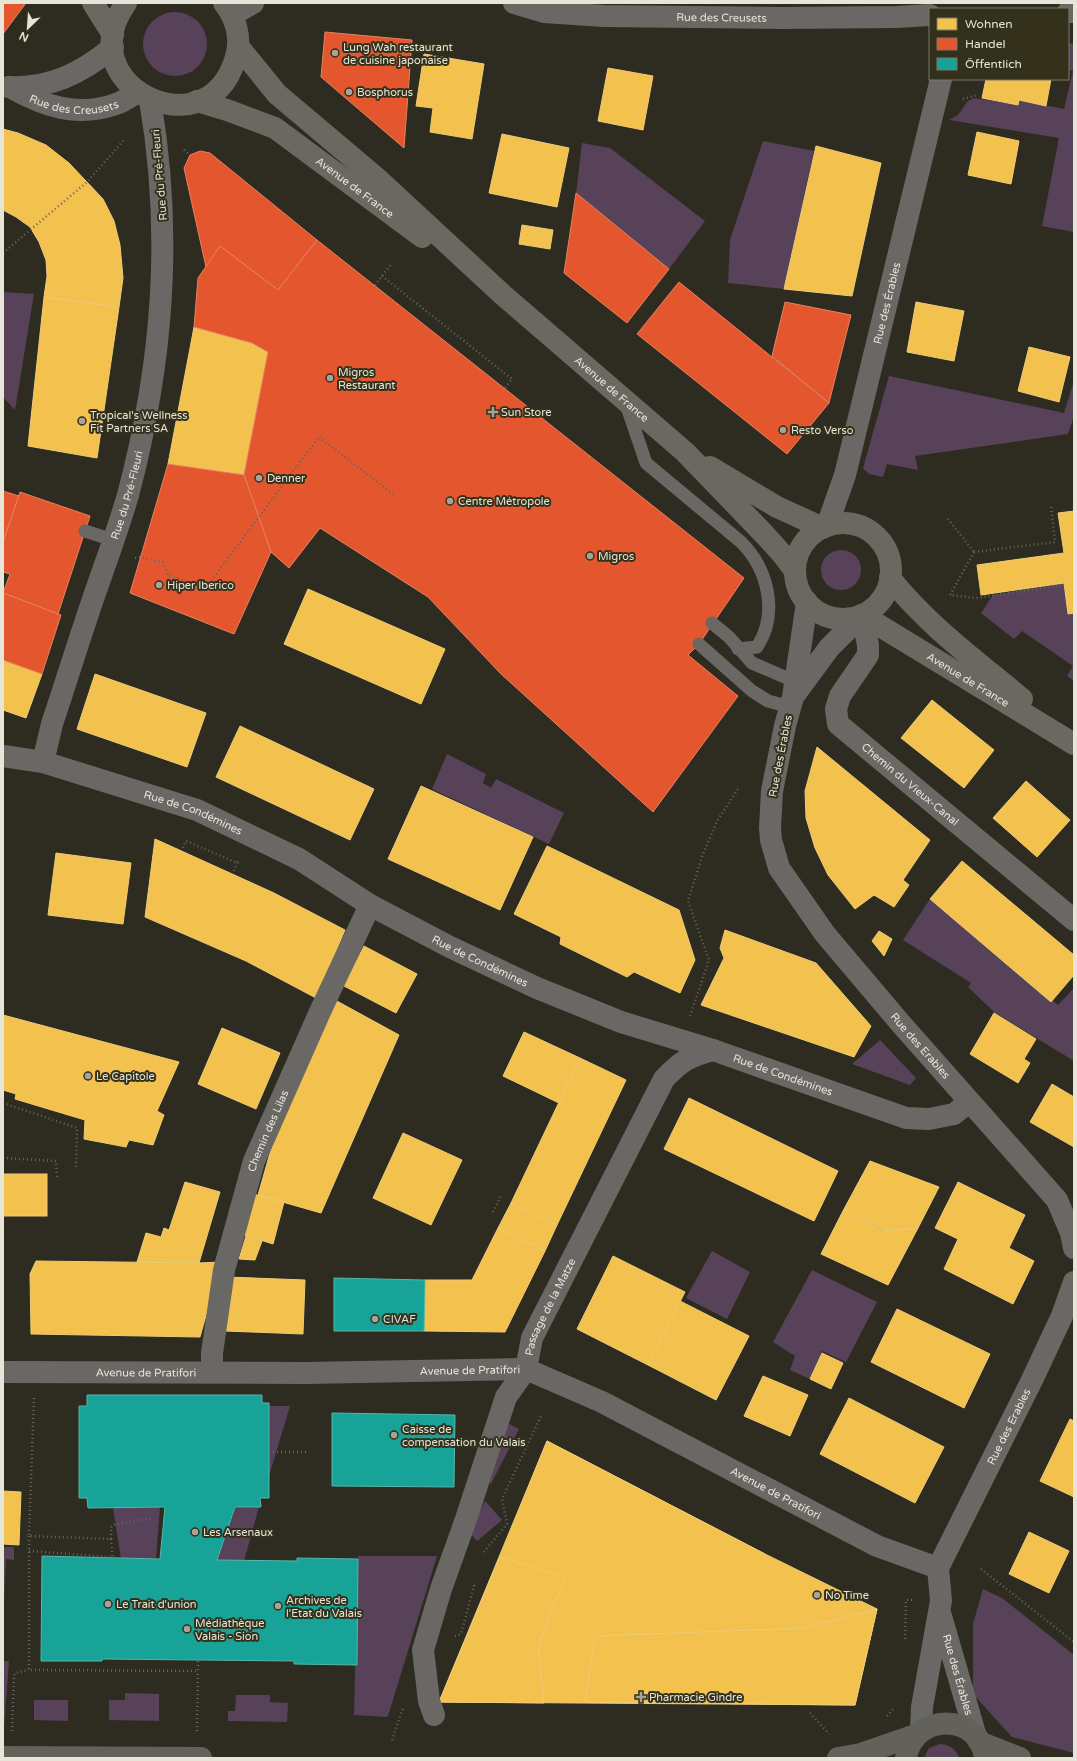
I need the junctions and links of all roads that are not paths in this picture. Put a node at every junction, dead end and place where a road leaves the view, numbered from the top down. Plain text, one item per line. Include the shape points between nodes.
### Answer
1 (93, 3) edge
2 (126, 3) edge
3 (253, 3) edge
4 (514, 3) edge
5 (228, 7) edge
6 (929, 14) edge
7 (113, 41) junction
8 (238, 46) junction
9 (941, 80) edge
10 (7, 87) edge
11 (144, 96) junction
12 (197, 101) junction
13 (503, 295) junction
14 (624, 401) junction
15 (685, 452) junction
16 (825, 527) junction
17 (85, 531) dead end
18 (113, 540) junction
19 (795, 571) junction
20 (890, 578) junction
21 (807, 602) junction
22 (862, 615) junction
23 (712, 623) dead end
24 (699, 644) dead end
25 (738, 649) junction
26 (795, 692) junction
27 (1074, 743) edge
28 (3, 756) edge
29 (43, 762) junction
30 (771, 840) joint
31 (370, 905) junction
32 (1074, 920) edge
33 (713, 1050) junction
34 (970, 1102) junction
35 (1074, 1248) edge
36 (1074, 1282) edge
37 (526, 1369) junction
38 (212, 1371) junction
39 (3, 1372) edge
40 (938, 1568) junction
41 (940, 1613) junction
42 (434, 1715) dead end
43 (918, 1733) junction
44 (980, 1745) edge
45 (3, 1757) edge
46 (201, 1758) edge
47 (838, 1758) edge
48 (906, 1758) edge
49 (1020, 1758) edge

1 - 7 main road
2 - 7 main road via 117,18
3 - 5 street
4 - 6 street, Rue des Creusets via 544,12 625,17 897,17
5 - 8 main road via 237,30
7 - 10 street, Rue des Creusets via 94,63 67,78 33,86
7 - 11 main road via 118,69 126,82
8 - 12 main road via 234,66 226,80 215,91
8 - 13 main road, Avenue de France via 277,94 380,181
9 - 16 street, Rue des Érables via 845,475
10 - 11 street, Rue des Creusets via 55,108 78,111 96,109
11 - 12 main road via 173,105
11 - 18 street, Rue du Pré-Fleuri via 159,165 163,285 156,355 146,411 128,495
12 - 13 main road, Avenue de France via 274,128
13 - 14 main road, Avenue de France
14 - 15 main road, Avenue de France
14 - 25 lane via 646,463 741,542 752,553 764,573 768,600 764,635 756,647
15 - 16 main road, Avenue de France via 777,507
15 - 19 main road, Avenue de France via 770,540
16 - 19 main road via 812,534 801,547
16 - 20 main road via 836,523 857,525 875,535 890,560
17 - 18 lane
18 - 29 street, Rue du Pré-Fleuri via 52,724
19 - 21 main road via 797,585
20 - 22 main road via 881,600 873,609
20 - 27 main road, Avenue de France via 906,599 929,621
21 - 22 main road via 823,615 831,617 846,619
21 - 26 street, Rue des Érables
22 - 26 street, Rue des Érables via 829,648
22 - 27 main road, Avenue de France
22 - 32 street, Chemin du Vieux-Canal via 868,655 840,696 836,709 838,724
23 - 25 lane
24 - 26 lane via 752,691 768,701
25 - 26 lane via 752,663
26 - 30 street, Rue des Érables via 772,791
28 - 29 street, Rue de Condémines
29 - 31 street, Rue de Condémines via 197,810 299,859
30 - 34 street, Rue des Erables via 779,868 825,934
31 - 33 street, Rue de Condémines via 450,947 537,988 622,1022
31 - 38 street, Chemin des Lilas via 254,1161 224,1270 212,1353
33 - 34 street, Rue de Condémines via 906,1118 929,1119 954,1114
33 - 37 street, Passage de la Matze via 693,1055 678,1064 664,1079 532,1338
34 - 35 street, Rue des Erables via 1057,1200 1071,1233
36 - 40 street, Rue des Erables via 1062,1316 1032,1380
37 - 38 street, Avenue de Pratifori via 306,1373
37 - 40 street, Avenue de Pratifori via 602,1402 877,1546
37 - 42 street, Passage de la Matze via 506,1397 423,1650 429,1701
38 - 39 street, Avenue de Pratifori
40 - 41 street, Rue des Érables
41 - 43 street, Rue des Érables
41 - 44 street, Rue des Érables
43 - 44 street via 932,1725 955,1724 967,1729
43 - 47 street via 861,1754
43 - 48 street via 909,1745
44 - 49 street
45 - 46 street

